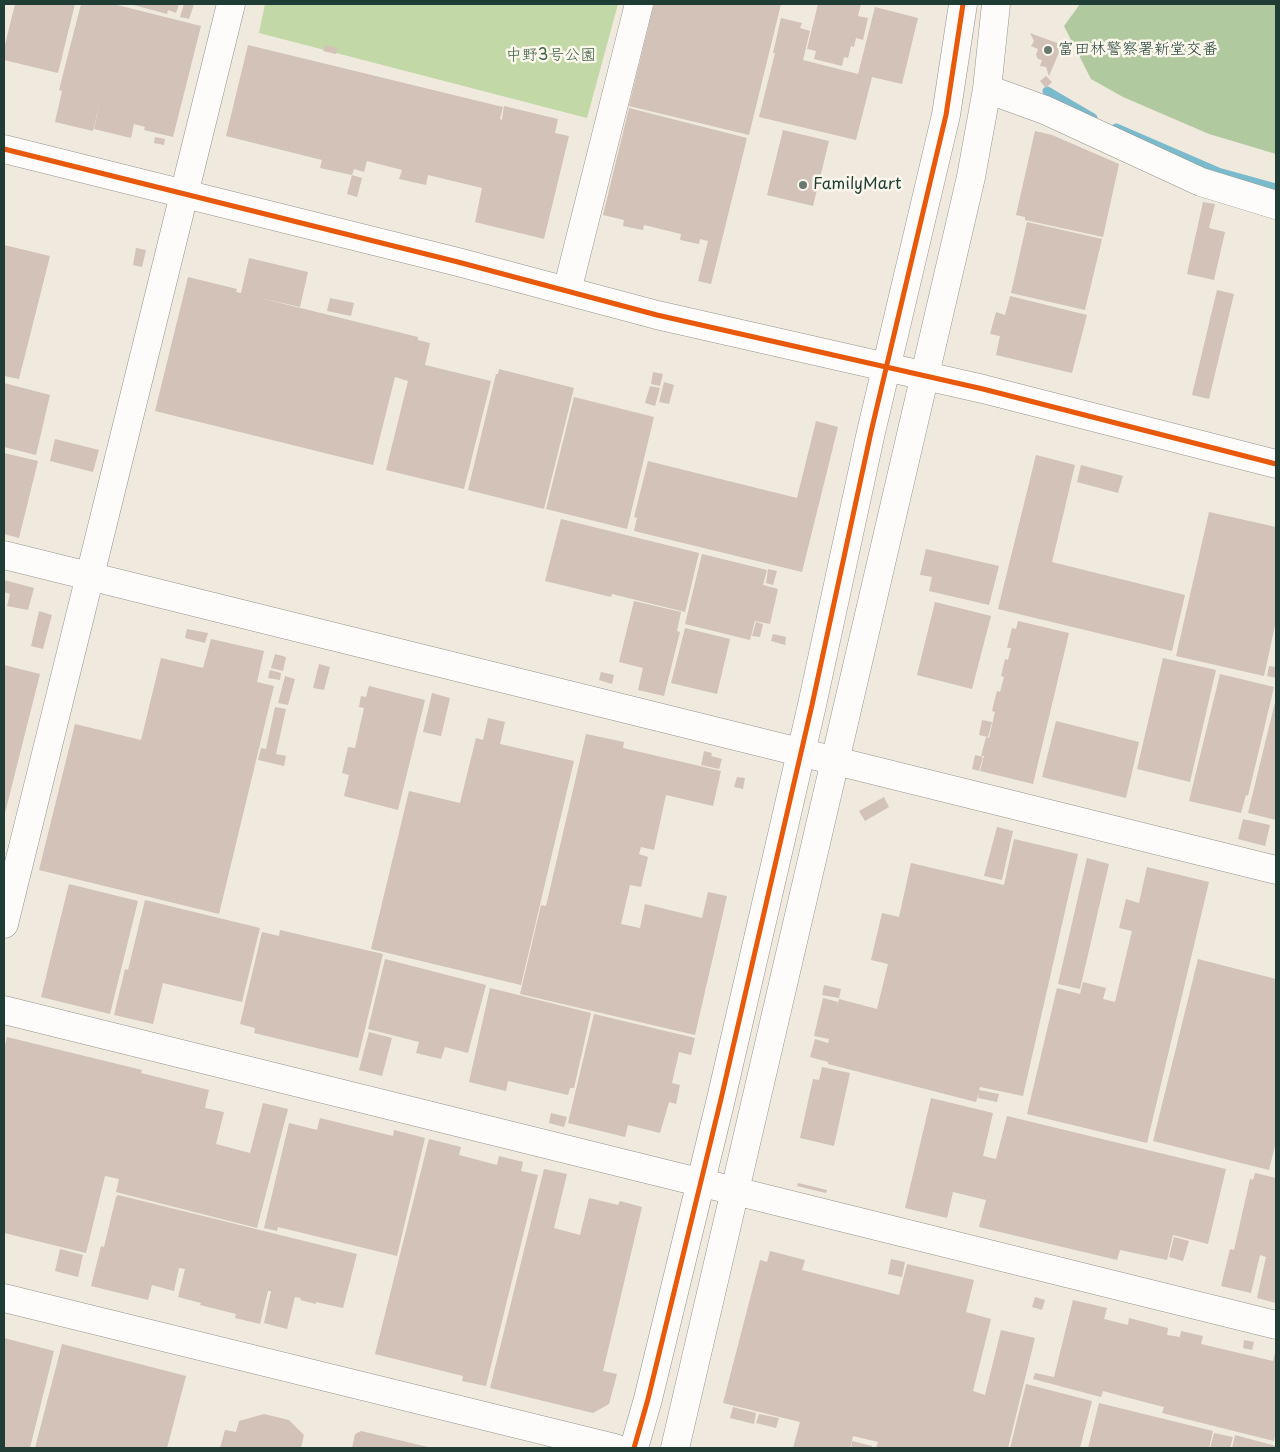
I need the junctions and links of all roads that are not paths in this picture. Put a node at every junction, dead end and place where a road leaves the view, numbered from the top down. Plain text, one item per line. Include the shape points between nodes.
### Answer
1 (232, 4) edge
2 (639, 4) edge
3 (963, 4) edge
4 (996, 4) edge
5 (987, 89) junction
6 (4, 149) edge
7 (184, 194) junction
8 (1276, 205) edge
9 (567, 291) junction
10 (886, 368) junction
11 (925, 377) junction
12 (1276, 464) edge
13 (4, 555) edge
14 (90, 576) junction
15 (802, 752) junction
16 (836, 760) junction
17 (1276, 870) edge
18 (4, 924) edge
19 (4, 1010) edge
20 (701, 1182) junction
21 (735, 1191) junction
22 (4, 1298) edge
23 (1276, 1325) edge
24 (615, 1448) edge
25 (634, 1448) edge
26 (675, 1448) edge

1 - 7 street
2 - 9 street
3 - 10 street via 946,115
4 - 5 street
5 - 8 street via 1045,110 1201,182
5 - 11 street via 971,177
6 - 7 street
7 - 9 street
7 - 14 street
9 - 10 street
10 - 11 street
10 - 15 street
11 - 12 street
11 - 16 street
13 - 14 street
14 - 15 street
14 - 18 street
15 - 16 street
15 - 20 street
16 - 17 street
16 - 21 street
19 - 20 street
20 - 21 street
20 - 25 street
21 - 23 street
21 - 26 street
22 - 24 street

